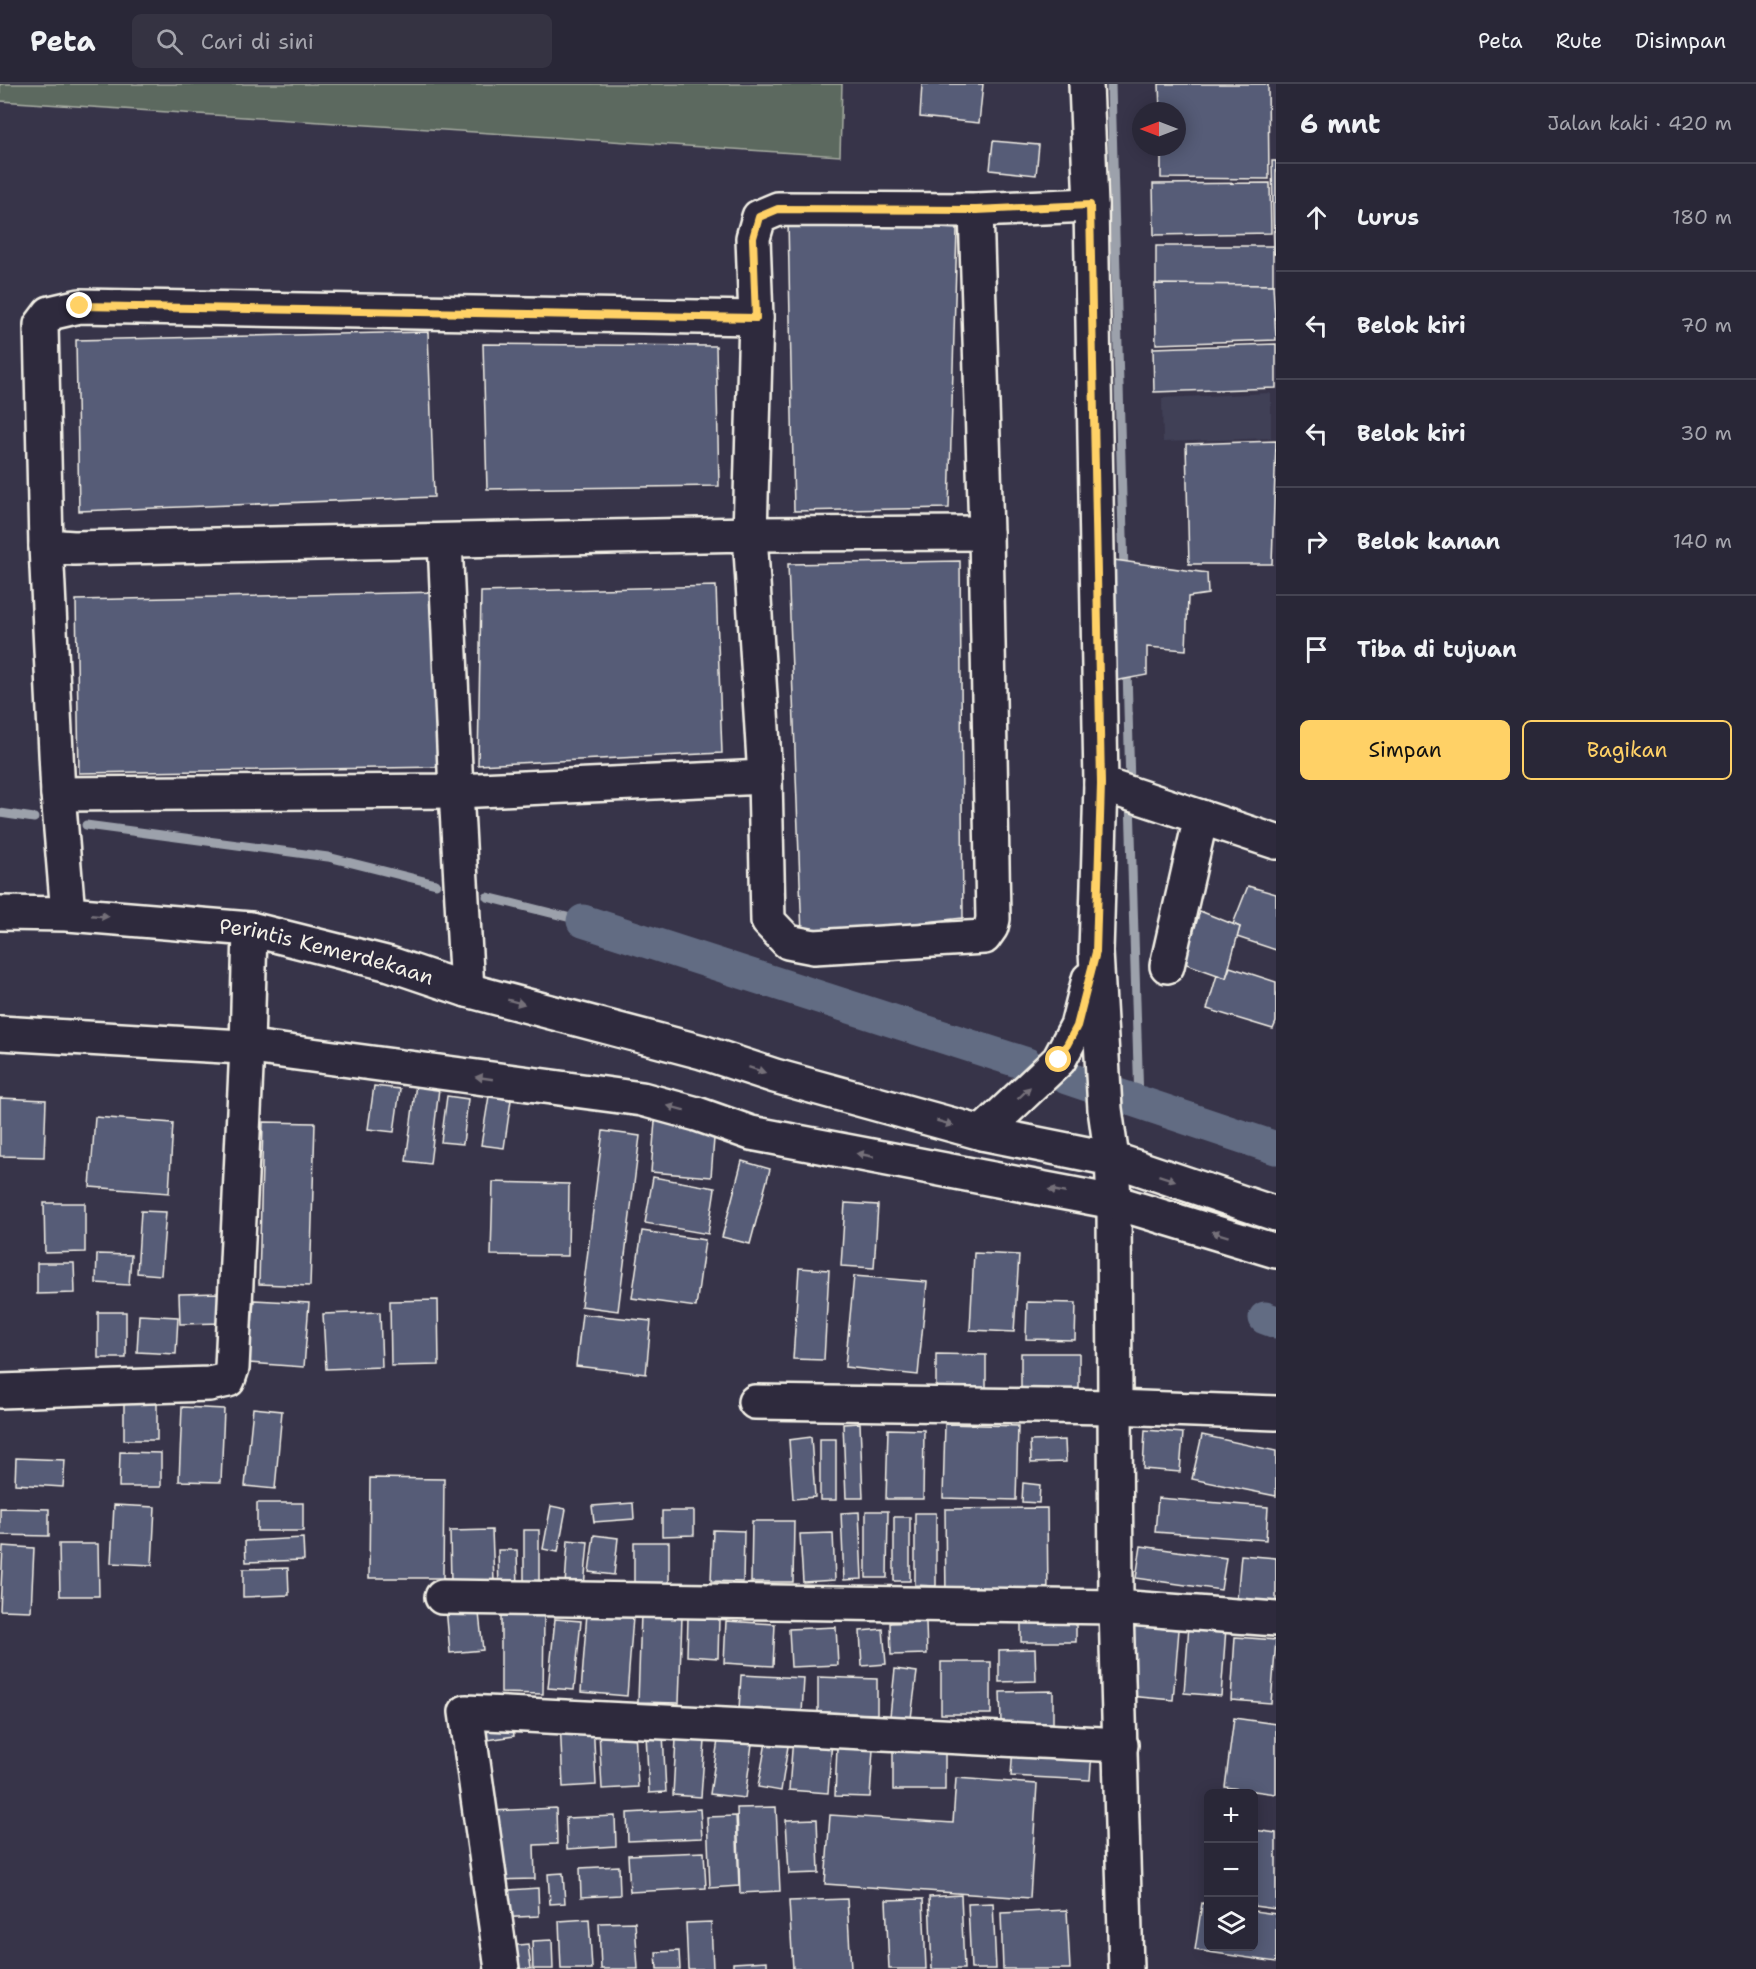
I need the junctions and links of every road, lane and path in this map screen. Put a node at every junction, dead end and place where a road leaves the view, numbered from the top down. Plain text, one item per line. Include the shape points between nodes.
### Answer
1 (1086, 84) edge
2 (1090, 205) junction
3 (976, 210) junction
4 (756, 318) junction
5 (986, 533) junction
6 (750, 534) junction
7 (445, 541) junction
8 (46, 546) junction
9 (765, 777) junction
10 (1101, 784) junction
11 (456, 791) junction
12 (58, 794) junction
13 (1201, 817) junction
14 (1276, 842) edge
15 (0, 913) edge
16 (68, 914) junction
17 (250, 929) junction
18 (1096, 952) junction
19 (1167, 966) dead end
20 (467, 990) junction
21 (0, 1033) edge
22 (247, 1047) junction
23 (982, 1133) junction
24 (1112, 1159) junction
25 (1114, 1202) junction
26 (1276, 1214) edge
27 (1276, 1251) edge
28 (0, 1391) edge
29 (755, 1402) dead end
30 (1114, 1407) junction
31 (1276, 1413) edge
32 (442, 1597) dead end
33 (1116, 1606) junction
34 (1276, 1619) edge
35 (1120, 1745) junction
36 (502, 1969) edge
37 (1126, 1969) edge

1 - 2 main road
2 - 3 main road
2 - 10 main road
3 - 4 main road via 778,209 759,217 753,238
3 - 5 main road
4 - 6 main road
4 - 8 main road via 80,306 50,313 41,325
5 - 6 main road
5 - 9 main road via 993,919 984,937 814,948 788,942 768,921
6 - 7 main road
6 - 9 main road
7 - 8 main road
7 - 11 main road
8 - 12 main road
9 - 11 main road
10 - 13 main road
10 - 18 main road
11 - 12 main road
11 - 20 main road
12 - 16 main road
13 - 14 main road
13 - 19 main road
15 - 16 main road, Perintis Kemerdekaan
16 -> 17 main road, Perintis Kemerdekaan
17 - 20 main road, Perintis Kemerdekaan via 390,964
17 - 22 main road
23 -> 18 main road via 1059,1060 1077,1026
18 - 24 main road via 1105,1109
20 -> 23 main road, Perintis Kemerdekaan via 644,1035
21 - 22 main road
25 -> 22 main road via 751,1133 642,1099
22 - 28 main road via 232,1368 228,1380 209,1384
23 - 24 main road, Perintis Kemerdekaan
24 - 25 main road
24 -> 26 main road, Perintis Kemerdekaan
27 -> 25 main road
25 - 30 main road
29 - 30 main road
30 - 31 main road
30 - 33 main road
32 - 33 main road
33 - 34 main road
33 - 35 main road
35 - 36 main road via 466,1712
35 - 37 main road

